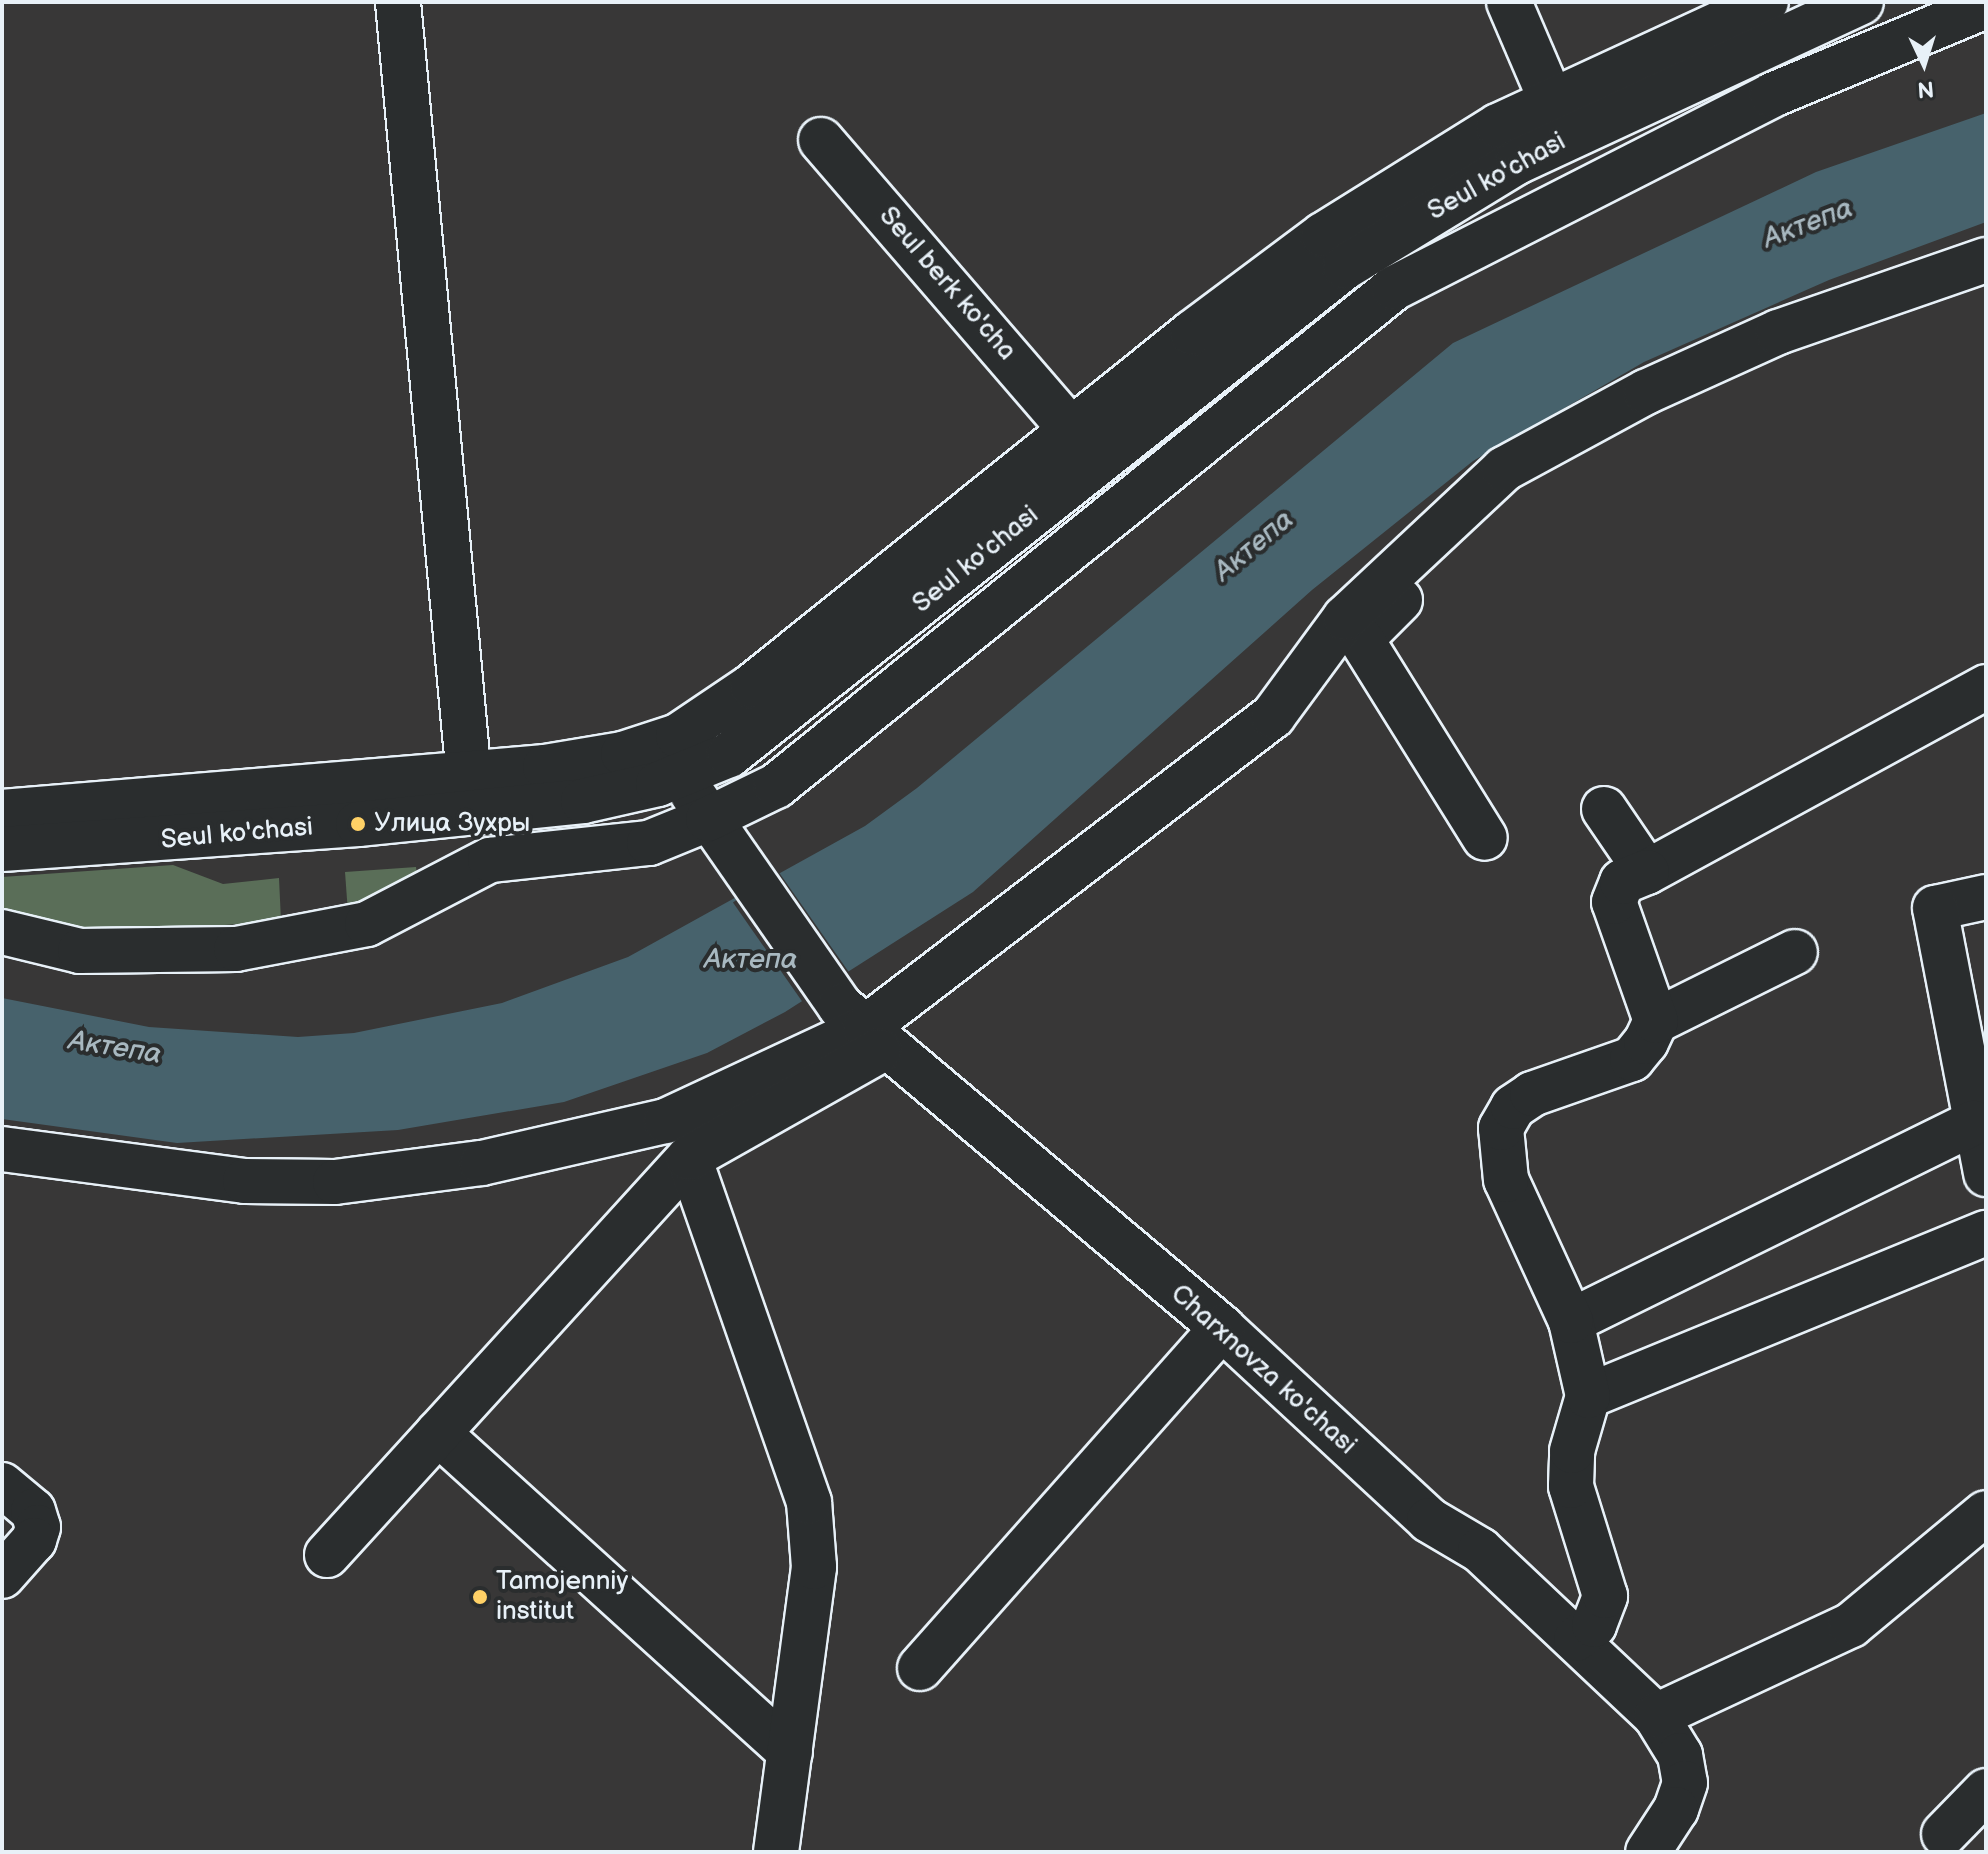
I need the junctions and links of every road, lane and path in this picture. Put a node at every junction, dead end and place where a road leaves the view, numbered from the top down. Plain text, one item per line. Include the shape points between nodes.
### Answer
1 (398, 2) edge
2 (1509, 2) edge
3 (1766, 2) edge
4 (1861, 2) edge
5 (1986, 6) edge
6 (1559, 118) junction
7 (821, 140) dead end
8 (1986, 260) edge
9 (1986, 291) edge
10 (1071, 430) junction
11 (1986, 687) edge
12 (673, 759) junction
13 (471, 794) junction
14 (1604, 809) dead end
15 (2, 812) edge
16 (712, 826) junction
17 (1485, 838) dead end
18 (2, 849) edge
19 (1647, 872) junction
20 (1986, 897) edge
21 (2, 932) edge
22 (1795, 952) dead end
23 (1656, 1021) junction
24 (863, 1027) junction
25 (1974, 1123) junction
26 (2, 1149) edge
27 (689, 1158) junction
28 (1986, 1174) edge
29 (1986, 1233) edge
30 (1571, 1321) junction
31 (1222, 1328) junction
32 (1588, 1396) junction
33 (438, 1433) junction
34 (2, 1485) edge
35 (1986, 1513) edge
36 (327, 1555) dead end
37 (2, 1576) edge
38 (1576, 1639) junction
39 (920, 1668) dead end
40 (1656, 1716) junction
41 (790, 1752) junction
42 (1986, 1791) edge
43 (1944, 1834) dead end
44 (776, 1852) edge
45 (1648, 1852) edge

1 - 13 street
2 - 6 street
3 - 6 street, Seul ko'chasi
4 - 6 street, Seul ko'chasi
5 - 16 street via 1772,95 1394,288 776,786
6 - 10 street, Seul ko'chasi via 1439,161 1323,235
6 - 12 street, Seul ko'chasi via 1345,267 783,718 729,755
7 - 10 street, Seul berk ko'cha
8 - 24 street via 1778,332 1646,392 1504,469 1345,618 1273,716
9 - 17 street via 1785,360 1600,445 1496,510 1361,639
10 - 12 street, Seul ko'chasi via 742,694
11 - 19 street
12 - 13 street, Seul ko'chasi via 597,759
12 - 16 street, Charxnovza ko'chasi
13 - 15 street, Seul ko'chasi
13 - 18 street, Seul ko'chasi
14 - 19 street
16 - 21 street via 649,843 490,860 367,924 236,949 80,951
16 - 24 street, Charxnovza ko'chasi
19 - 23 street via 1622,882 1614,902
20 - 25 street via 1935,908
22 - 23 street
23 - 30 street via 1632,1059 1532,1094 1513,1107 1501,1128 1506,1180
24 - 26 street via 666,1121 417,1175 335,1182 245,1181
24 - 27 street
24 - 31 street, Charxnovza ko'chasi
25 - 28 street
25 - 30 street
27 - 33 street
27 - 41 street via 809,1502 814,1567
29 - 32 street
30 - 32 street
31 - 38 street, Charxnovza ko'chasi via 1429,1520 1480,1550
31 - 39 street
32 - 38 street via 1572,1451 1571,1486 1605,1596 1594,1625
33 - 36 street
33 - 41 street
34 - 37 street via 33,1511 38,1527 34,1540
35 - 40 street via 1851,1625
38 - 40 street, Charxnovza ko'chasi
40 - 45 street, Charxnovza ko'chasi via 1680,1755 1685,1783 1676,1809
41 - 44 street
42 - 43 street

